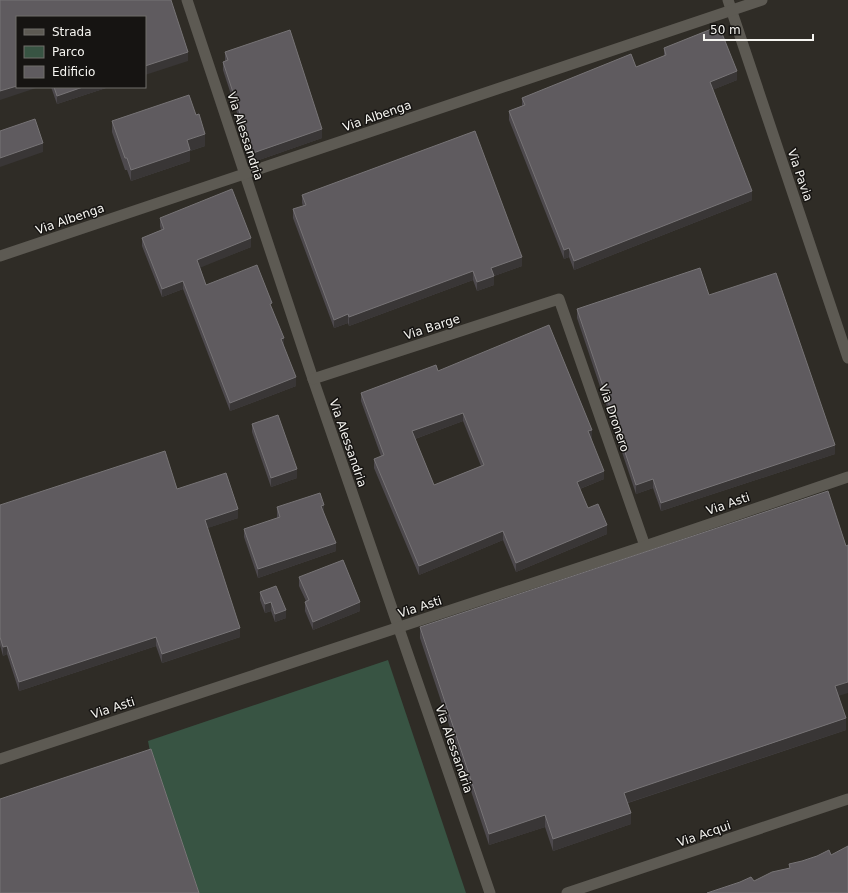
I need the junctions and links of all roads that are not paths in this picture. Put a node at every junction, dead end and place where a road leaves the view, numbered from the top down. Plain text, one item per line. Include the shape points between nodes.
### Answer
1 (186, 0) edge
2 (762, 0) edge
3 (729, 5) edge
4 (244, 174) junction
5 (0, 256) edge
6 (559, 298) joint
7 (848, 358) edge
8 (313, 379) junction
9 (848, 477) edge
10 (645, 546) junction
11 (398, 628) junction
12 (0, 759) edge
13 (848, 799) edge
14 (490, 893) edge
15 (567, 893) edge

1 - 4 street, Via Alessandria
2 - 3 street, Via Albenga
3 - 4 street, Via Albenga
3 - 7 street, Via Pavia
4 - 5 street, Via Albenga
4 - 8 street, Via Alessandria
6 - 8 street, Via Barge
6 - 10 street, Via Dronero
8 - 11 street, Via Alessandria
9 - 10 street, Via Asti
10 - 11 street, Via Asti
11 - 12 street, Via Asti
11 - 14 street, Via Alessandria
13 - 15 street, Via Acqui

